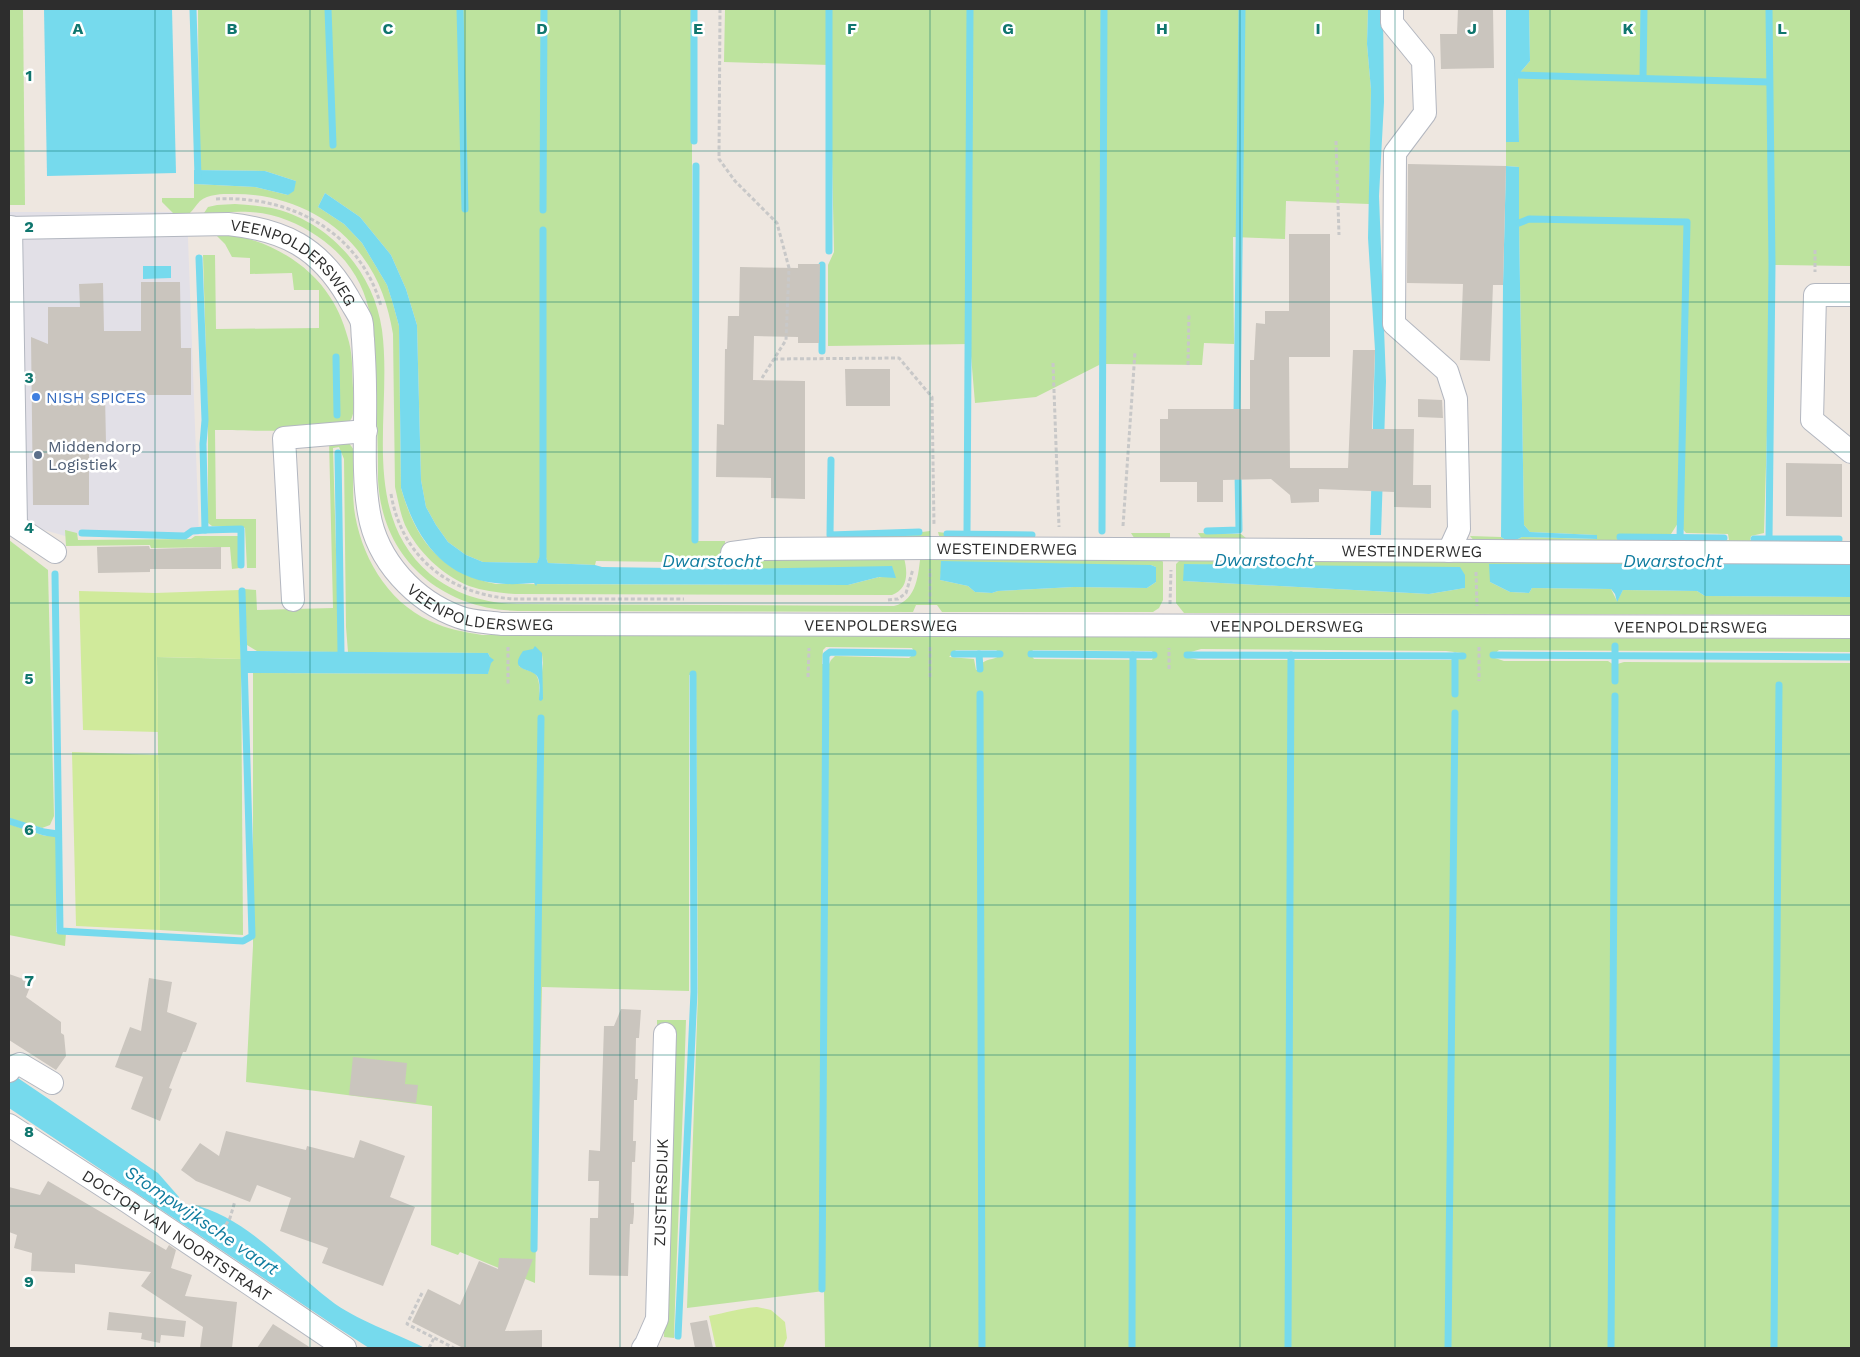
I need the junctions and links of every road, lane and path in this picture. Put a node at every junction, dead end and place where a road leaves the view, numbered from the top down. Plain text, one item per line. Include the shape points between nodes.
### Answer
1 (720, 9) edge
2 (1392, 9) edge
3 (1336, 142) dead end
4 (192, 224) junction
5 (10, 228) edge
6 (1340, 235) dead end
7 (1851, 295) edge
8 (383, 312) dead end
9 (1189, 313) dead end
10 (1135, 352) dead end
11 (774, 359) junction
12 (1053, 363) dead end
13 (1188, 365) dead end
14 (762, 378) dead end
15 (366, 431) junction
16 (1851, 452) edge
17 (391, 491) dead end
18 (923, 548) junction
19 (1060, 549) junction
20 (1123, 550) junction
21 (1449, 551) junction
22 (55, 552) dead end
23 (732, 553) dead end
24 (1851, 553) edge
25 (293, 600) dead end
26 (693, 600) dead end
27 (879, 600) dead end
28 (508, 624) junction
29 (809, 624) junction
30 (930, 625) junction
31 (1851, 627) edge
32 (808, 677) dead end
33 (930, 677) dead end
34 (508, 685) dead end
35 (665, 1034) dead end
36 (10, 1069) edge
37 (52, 1083) dead end
38 (9, 1125) edge
39 (236, 1201) dead end
40 (217, 1239) dead end
41 (422, 1293) dead end
42 (434, 1338) junction
43 (345, 1348) edge
44 (429, 1348) edge
45 (454, 1348) edge
46 (643, 1348) edge

1 - 11 path via 719,159 735,181 777,223 789,268 786,340
2 - 21 street via 1392,23 1424,61 1425,113 1395,153 1394,324 1447,371 1456,400 1459,529
3 - 6 path
4 - 5 street, VEENPOLDERSWEG
4 - 8 path, VEENPOLDERSWEG via 207,202 226,199 268,202 306,216 324,226 354,254 371,280
4 - 15 street, VEENPOLDERSWEG via 255,227 289,238 312,252 339,282 362,321
5 - 22 street, VEENPOLDERSWEG via 16,526
7 - 16 street via 1816,295 1812,420
9 - 13 path
10 - 20 path
11 - 14 path
11 - 18 path via 899,358 932,398 935,519
12 - 19 path
15 - 25 street via 284,438
15 - 28 street, VEENPOLDERSWEG via 369,515 390,564 409,588 435,606 461,618
17 - 26 path, VEENPOLDERSWEG via 400,525 422,560 455,585 475,593 516,599
18 - 19 street, WESTEINDERWEG
18 - 23 street, WESTEINDERWEG via 762,549
18 - 27 path, VEENPOLDERSWEG via 906,593 898,599
18 - 30 path
19 - 20 street, WESTEINDERWEG
20 - 21 street, WESTEINDERWEG
21 - 24 street, WESTEINDERWEG
28 - 29 street, VEENPOLDERSWEG
28 - 34 path
29 - 30 street, VEENPOLDERSWEG
29 - 32 path
30 - 31 street, VEENPOLDERSWEG
30 - 33 path
35 - 46 street, ZUSTERSDIJK via 656,1319
36 - 37 street via 20,1064
38 - 43 street, DOCTOR VAN NOORTSTRAAT
39 - 40 path
41 - 42 path via 407,1324
42 - 44 path
42 - 45 path

